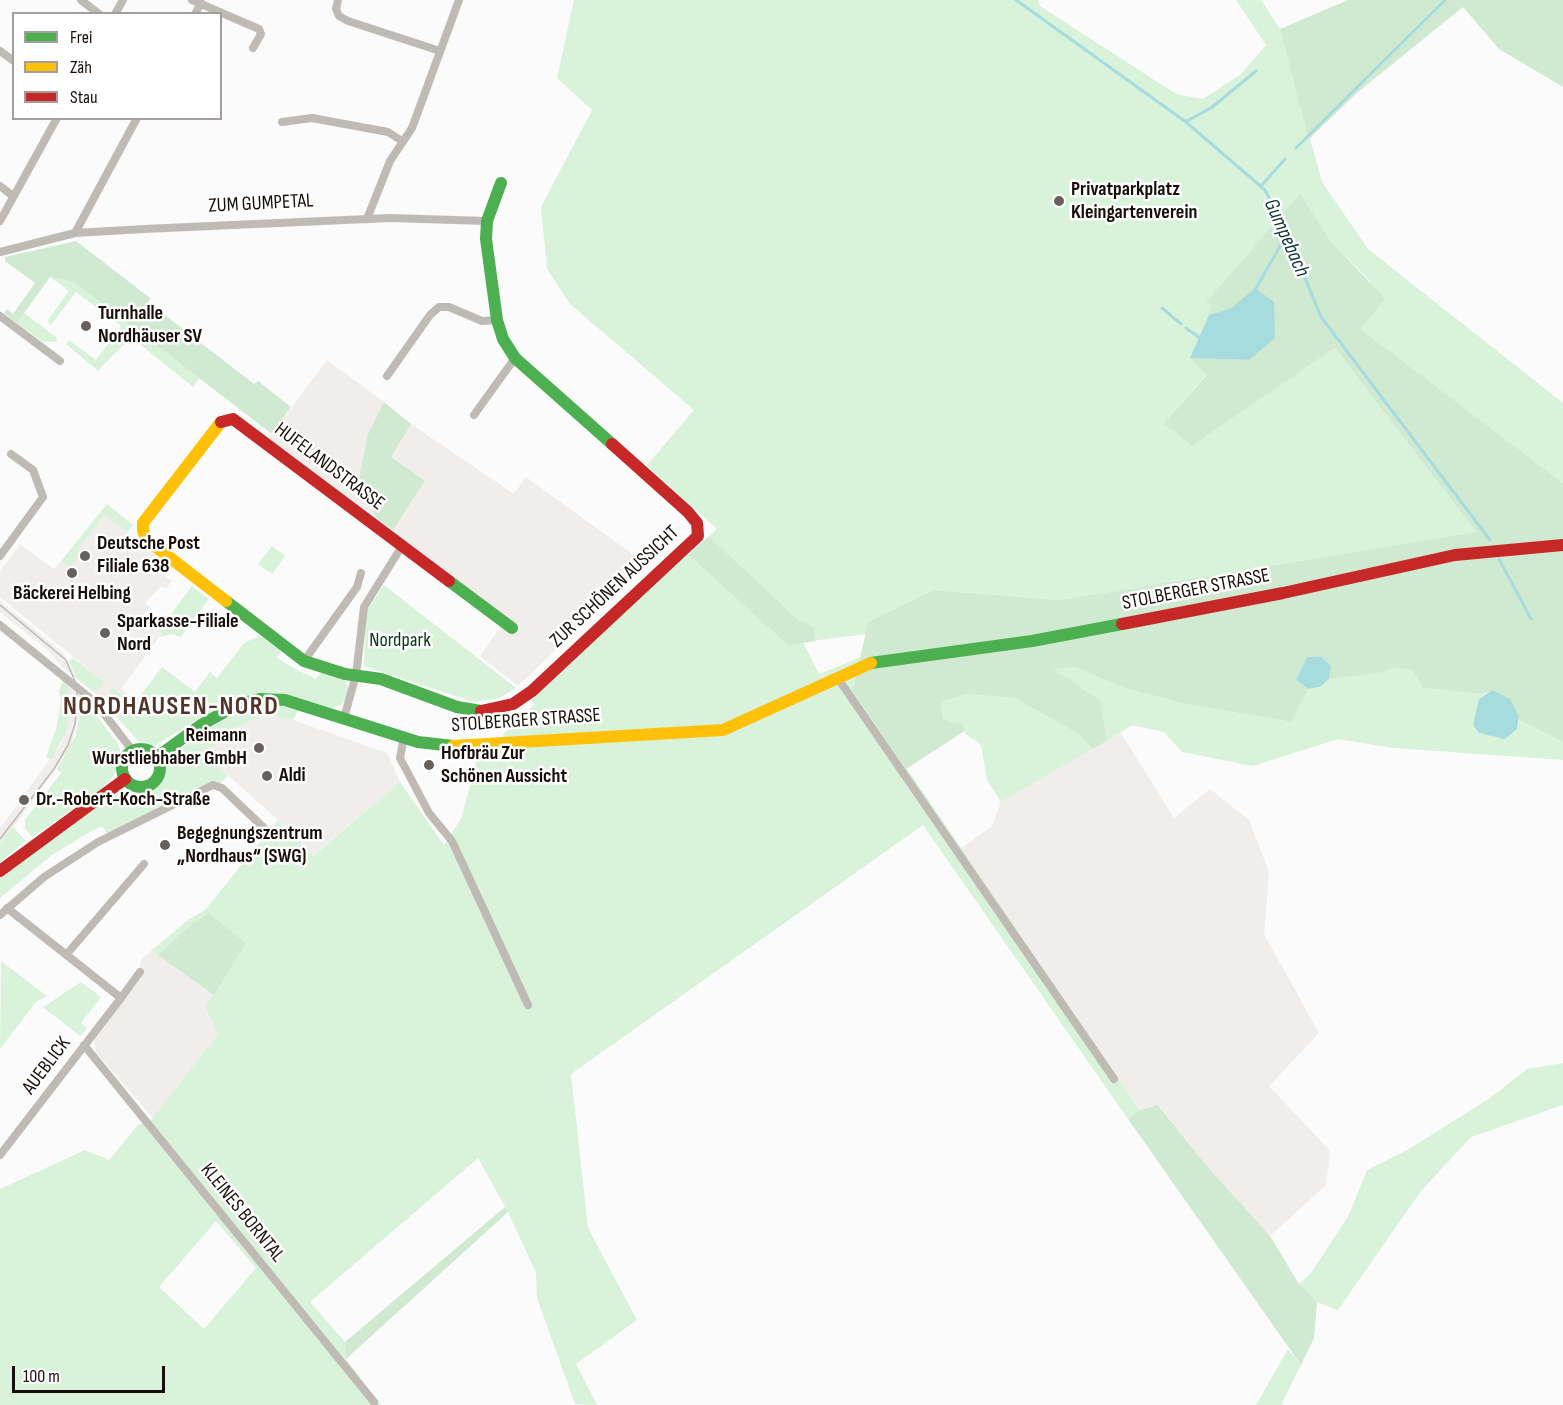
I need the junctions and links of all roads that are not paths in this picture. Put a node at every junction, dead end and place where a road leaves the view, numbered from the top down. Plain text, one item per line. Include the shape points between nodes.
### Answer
1 (81, 0) edge
2 (338, 0) edge
3 (459, 0) edge
4 (197, 2) edge
5 (96, 12) edge
6 (220, 12) edge
7 (222, 13) edge
8 (253, 48) dead end
9 (440, 51) junction
10 (56, 120) edge
11 (136, 120) edge
12 (282, 122) dead end
13 (402, 141) junction
14 (501, 183) dead end
15 (0, 186) edge
16 (14, 196) junction
17 (367, 219) junction
18 (0, 221) edge
19 (486, 221) junction
20 (75, 233) junction
21 (0, 252) edge
22 (0, 316) edge
23 (497, 320) junction
24 (515, 358) junction
25 (60, 361) dead end
26 (387, 376) dead end
27 (474, 415) dead end
28 (11, 454) dead end
29 (1563, 545) edge
30 (402, 546) junction
31 (0, 556) edge
32 (361, 573) dead end
33 (0, 625) edge
34 (512, 628) dead end
35 (304, 661) junction
36 (356, 675) junction
37 (837, 677) junction
38 (344, 718) junction
39 (404, 737) junction
40 (132, 750) junction
41 (157, 757) junction
42 (125, 779) junction
43 (265, 829) dead end
44 (144, 864) dead end
45 (0, 871) edge
46 (7, 908) junction
47 (0, 915) edge
48 (66, 955) junction
49 (140, 972) dead end
50 (120, 998) junction
51 (528, 1005) dead end
52 (84, 1045) junction
53 (1114, 1079) dead end
54 (0, 1155) edge
55 (374, 1402) dead end

1 - 5 street
2 - 9 street via 339,16 348,21
3 - 9 street
4 - 6 street
7 - 8 street via 259,29 261,34
9 - 13 street via 412,128
10 - 16 street
11 - 20 street
12 - 13 street via 312,118 387,132
13 - 17 street
14 - 19 main road
15 - 16 street
16 - 18 street
17 - 19 street, ZUM GUMPETAL
17 - 20 street, ZUM GUMPETAL
19 - 23 main road, ZUR SCHÖNEN AUSSICHT
20 - 21 street, ZUM GUMPETAL
22 - 25 street
23 - 24 main road, ZUR SCHÖNEN AUSSICHT
23 - 26 street via 482,321 450,307 440,308 430,315
24 - 27 street
24 - 36 main road, ZUR SCHÖNEN AUSSICHT via 688,512 697,523 698,536 532,691 513,704 469,710 381,679
28 - 31 street via 33,470 43,497
29 - 37 main road, STOLBERGER STRASSE via 1455,555 1032,641 872,663
30 - 34 main road, HUFELANDSTRASSE
30 - 35 main road, HUFELANDSTRASSE via 233,420 225,418 219,423 143,523 143,531 147,540
30 - 36 street via 364,607
32 - 35 street via 357,587
33 - 40 street via 95,702
35 - 36 main road
36 - 38 street
37 - 39 main road, STOLBERGER STRASSE via 723,730 472,746 437,746
37 - 53 street
38 - 39 main road, STOLBERGER STRASSE
38 - 41 main road, STOLBERGER STRASSE via 285,700 260,699 239,704 201,725
39 - 51 street via 400,758 429,813 452,841
40 - 41 main road via 143,748
40 - 42 main road via 122,766
41 - 42 main road via 160,770 155,782 136,787
42 - 45 main road
43 - 46 street via 222,788 213,785 98,842 44,877
44 - 48 street
46 - 47 street
46 - 48 street
48 - 50 street
49 - 50 street, AUEBLICK
50 - 52 street, AUEBLICK
52 - 54 street, AUEBLICK
52 - 55 street, KLEINES BORNTAL

